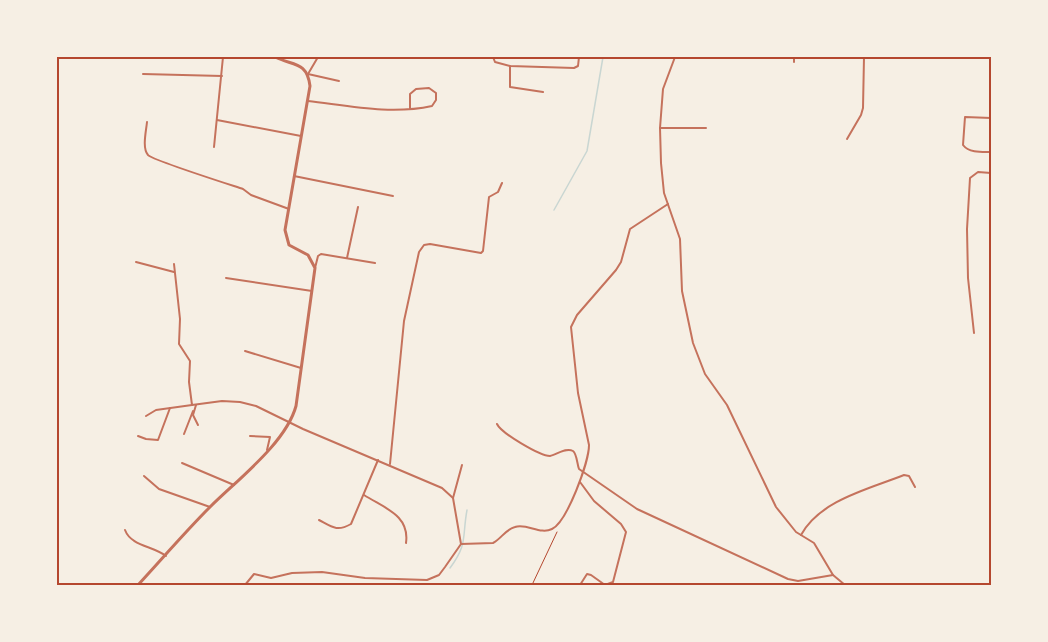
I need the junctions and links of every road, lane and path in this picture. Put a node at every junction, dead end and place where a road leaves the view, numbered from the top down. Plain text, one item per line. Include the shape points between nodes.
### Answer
1 (223, 57) edge
2 (275, 57) edge
3 (318, 57) edge
4 (493, 57) edge
5 (579, 57) edge
6 (675, 57) edge
7 (794, 57) edge
8 (864, 57) edge
9 (794, 62) dead end
10 (510, 66) junction
11 (143, 74) dead end
12 (308, 74) junction
13 (222, 76) junction
14 (339, 81) dead end
15 (543, 92) dead end
16 (308, 101) junction
17 (410, 109) junction
18 (991, 118) edge
19 (217, 120) junction
20 (147, 122) dead end
21 (660, 128) junction
22 (706, 128) dead end
23 (301, 136) junction
24 (847, 139) dead end
25 (214, 147) dead end
26 (991, 153) edge
27 (991, 173) edge
28 (294, 176) junction
29 (502, 183) dead end
30 (393, 196) dead end
31 (668, 204) junction
32 (358, 207) dead end
33 (289, 209) junction
34 (347, 258) junction
35 (136, 262) dead end
36 (375, 263) dead end
37 (174, 264) dead end
38 (315, 268) junction
39 (174, 272) junction
40 (226, 278) dead end
41 (312, 291) junction
42 (974, 333) dead end
43 (245, 351) dead end
44 (301, 368) junction
45 (194, 405) junction
46 (170, 408) junction
47 (193, 411) junction
48 (146, 416) dead end
49 (290, 423) junction
50 (497, 424) dead end
51 (198, 425) dead end
52 (184, 434) dead end
53 (138, 436) dead end
54 (250, 436) dead end
55 (267, 450) junction
56 (378, 460) junction
57 (182, 463) dead end
58 (390, 464) junction
59 (462, 465) dead end
60 (584, 472) junction
61 (144, 476) dead end
62 (580, 482) junction
63 (234, 485) junction
64 (915, 487) dead end
65 (364, 495) junction
66 (453, 498) junction
67 (210, 507) junction
68 (319, 520) dead end
69 (555, 527) junction
70 (125, 530) dead end
71 (801, 535) junction
72 (406, 543) dead end
73 (462, 544) junction
74 (166, 556) junction
75 (833, 575) junction
76 (843, 584) edge
77 (138, 585) edge
78 (245, 585) edge
79 (532, 585) edge
80 (580, 585) edge

1 - 13 street
2 - 12 street via 300,66
3 - 12 street
4 - 10 street via 495,62
5 - 10 street via 574,68
6 - 21 street via 664,84
7 - 9 street
8 - 24 street via 863,108
10 - 15 street via 510,87
11 - 13 street
12 - 14 street
12 - 16 street
13 - 19 street
16 - 17 street via 378,110
16 - 23 street
17 - 17 street via 432,106 436,93 429,88 413,91
18 - 26 street via 965,117 963,145 967,150
19 - 23 street
19 - 25 street
20 - 33 street via 149,157
21 - 22 street
21 - 31 street
23 - 28 street
27 - 42 street via 978,172 970,178 968,278
28 - 30 street
28 - 33 street
29 - 58 street via 498,192 489,196 481,253 430,244 420,247 404,321
31 - 60 street via 630,229 621,262 571,327 578,393 589,445
31 - 71 street via 681,240 682,291 693,343 705,374 727,405 776,507
32 - 34 street
33 - 38 street via 287,241 292,248 308,255
34 - 36 street
34 - 38 street via 321,254
35 - 39 street
37 - 39 street
38 - 41 street
39 - 45 street via 179,344 190,361
40 - 41 street
41 - 44 street
43 - 44 street
44 - 49 street
45 - 46 street
45 - 47 street
45 - 49 street via 240,402
46 - 48 street
46 - 53 street via 158,440
47 - 51 street
47 - 52 street
49 - 55 street
49 - 56 street
50 - 60 street via 504,433 541,454 572,450
54 - 55 street via 270,437
55 - 63 street
56 - 58 street
56 - 65 street
57 - 63 street
58 - 66 street via 442,488
59 - 66 street
60 - 62 street
60 - 75 street via 637,508 788,579
61 - 67 street via 159,489
62 - 69 street
62 - 80 street via 626,532 613,582 605,585 587,574
63 - 67 street
64 - 71 street via 909,476 904,475 852,496 822,511
65 - 68 street via 351,524 342,529
65 - 72 street via 404,522
66 - 73 street
67 - 74 street
69 - 73 street via 543,531 516,526 493,543
69 - 79 path via 557,532
70 - 74 street via 131,540
71 - 75 street via 814,543
73 - 78 street via 439,574 426,580 322,572 271,578 254,574
74 - 77 street
75 - 76 street

